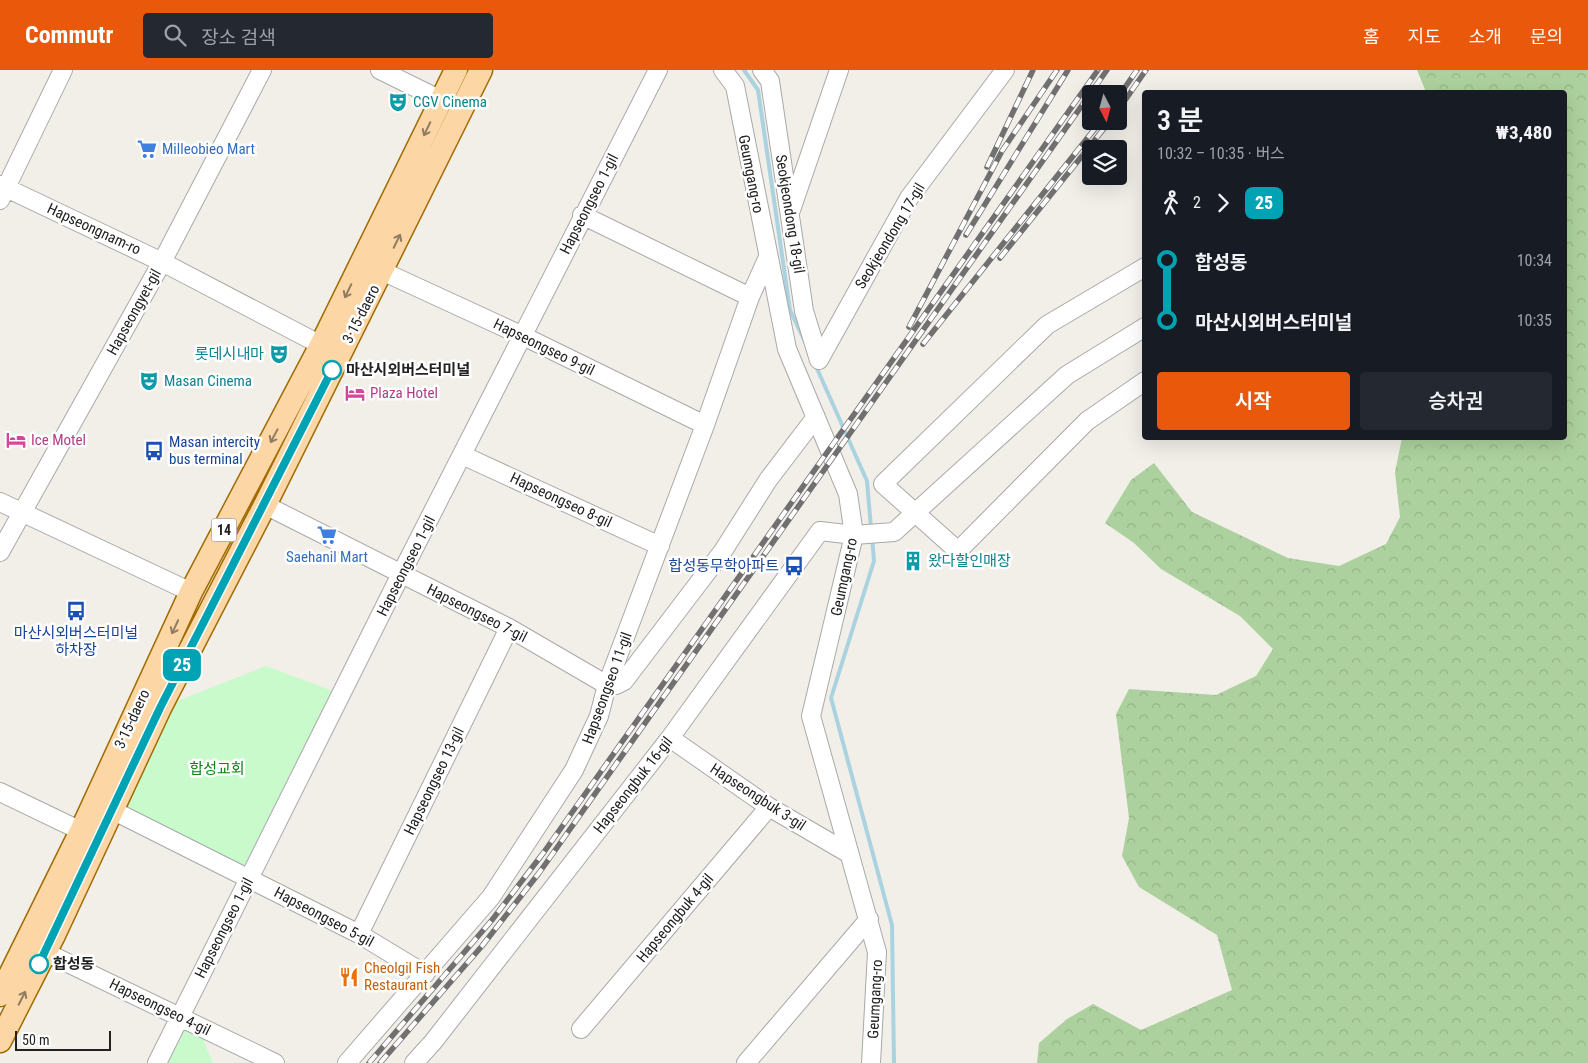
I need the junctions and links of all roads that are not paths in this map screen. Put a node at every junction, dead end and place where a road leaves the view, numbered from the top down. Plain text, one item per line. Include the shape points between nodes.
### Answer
1 (63, 70) edge
2 (262, 70) edge
3 (380, 70) edge
4 (456, 70) edge
5 (481, 70) edge
6 (658, 70) edge
7 (723, 70) edge
8 (762, 70) edge
9 (839, 70) edge
10 (1005, 70) edge
11 (441, 100) junction
12 (2, 191) edge
13 (790, 213) junction
14 (582, 215) junction
15 (768, 257) junction
16 (162, 262) junction
17 (1142, 269) edge
18 (382, 271) junction
19 (750, 297) junction
20 (1142, 329) edge
21 (523, 336) junction
22 (321, 345) junction
23 (819, 360) joint
24 (1142, 384) edge
25 (816, 417) junction
26 (705, 425) junction
27 (462, 455) junction
28 (0, 502) edge
29 (265, 506) junction
30 (22, 512) junction
31 (915, 513) junction
32 (856, 535) junction
33 (660, 546) junction
34 (0, 552) edge
35 (401, 574) junction
36 (191, 592) junction
37 (509, 628) junction
38 (606, 685) junction
39 (670, 738) junction
40 (0, 792) edge
41 (770, 807) junction
42 (112, 810) junction
43 (81, 831) junction
44 (848, 853) junction
45 (249, 878) junction
46 (869, 919) junction
47 (360, 934) junction
48 (45, 952) junction
49 (425, 974) junction
50 (0, 995) edge
51 (181, 1016) junction
52 (581, 1029) dead end
53 (0, 1041) edge
54 (157, 1063) edge
55 (275, 1063) edge
56 (347, 1063) edge
57 (414, 1063) edge
58 (746, 1063) edge
59 (871, 1063) edge

1 - 12 street
2 - 16 street, Hapseongyet-gil
3 - 11 street
4 - 11 main road, 3·15-daero / 14
18 -> 5 main road, 3·15-daero / 14
6 - 14 street, Hapseongseo 1-gil
7 - 15 street, Geumgang-ro via 735,86
8 - 13 street, Seokjeondong 18-gil via 770,80
9 - 13 street
10 - 23 street, Seokjeondong 17-gil via 909,198
11 -> 22 main road, 3·15-daero / 14
12 - 16 street, Hapseongnam-ro
13 - 23 street, Seokjeondong 18-gil via 804,310
14 - 19 street
14 - 21 street, Hapseongseo 1-gil
15 - 19 street, Hapseongseo 11-gil
15 - 25 street, Geumgang-ro via 787,349
16 - 22 street, Hapseongnam-ro
16 - 30 street, Hapseongyet-gil
17 - 31 street via 1047,325 883,484
18 - 21 street, Hapseongseo 9-gil
18 - 29 main road, 3·15-daero / 14
19 - 26 street, Hapseongseo 11-gil
20 - 31 street via 1067,375
21 - 26 street, Hapseongseo 9-gil
21 - 27 street, Hapseongseo 1-gil
22 -> 36 main road, 3·15-daero / 14
24 - 31 street via 1086,421 958,551
25 - 32 street, Geumgang-ro via 848,494
25 - 38 street via 768,480 723,551 624,681
26 - 33 street, Hapseongseo 11-gil
27 - 33 street, Hapseongseo 8-gil
27 - 35 street, Hapseongseo 1-gil
28 - 30 street
29 - 35 street, Hapseongseo 7-gil
29 - 42 main road, 3·15-daero / 14 via 160,708
30 - 34 street, Hapseongyet-gil
30 - 36 street
31 - 32 street via 894,532
32 - 39 street, Hapseongbuk 16-gil via 820,531
32 - 44 street, Geumgang-ro via 812,716
33 - 38 street, Hapseongseo 11-gil
35 - 37 street, Hapseongseo 7-gil
35 - 45 street, Hapseongseo 1-gil
36 -> 43 main road, 3·15-daero / 14
37 - 38 street, Hapseongseo 7-gil
37 - 47 street, Hapseongseo 13-gil
38 - 49 street, Hapseongseo 11-gil via 599,716 574,770 491,898
39 - 41 street, Hapseongbuk 3-gil
39 - 57 street, Hapseongbuk 16-gil
40 - 43 street
41 - 44 street, Hapseongbuk 3-gil
41 - 52 street, Hapseongbuk 4-gil
42 - 45 street, Hapseongseo 5-gil
42 - 48 main road, 3·15-daero / 14
43 - 50 main road, 3·15-daero / 14
44 - 46 street, Geumgang-ro
45 - 47 street, Hapseongseo 5-gil
45 - 51 street, Hapseongseo 1-gil
46 - 58 street
46 - 59 street, Geumgang-ro via 877,952
47 - 49 street, Hapseongseo 5-gil
48 - 51 street, Hapseongseo 4-gil
53 -> 48 main road, 3·15-daero / 14
49 - 56 street, Hapseongseo 11-gil
51 - 54 street, Hapseongseo 1-gil
51 - 55 street, Hapseongseo 4-gil

